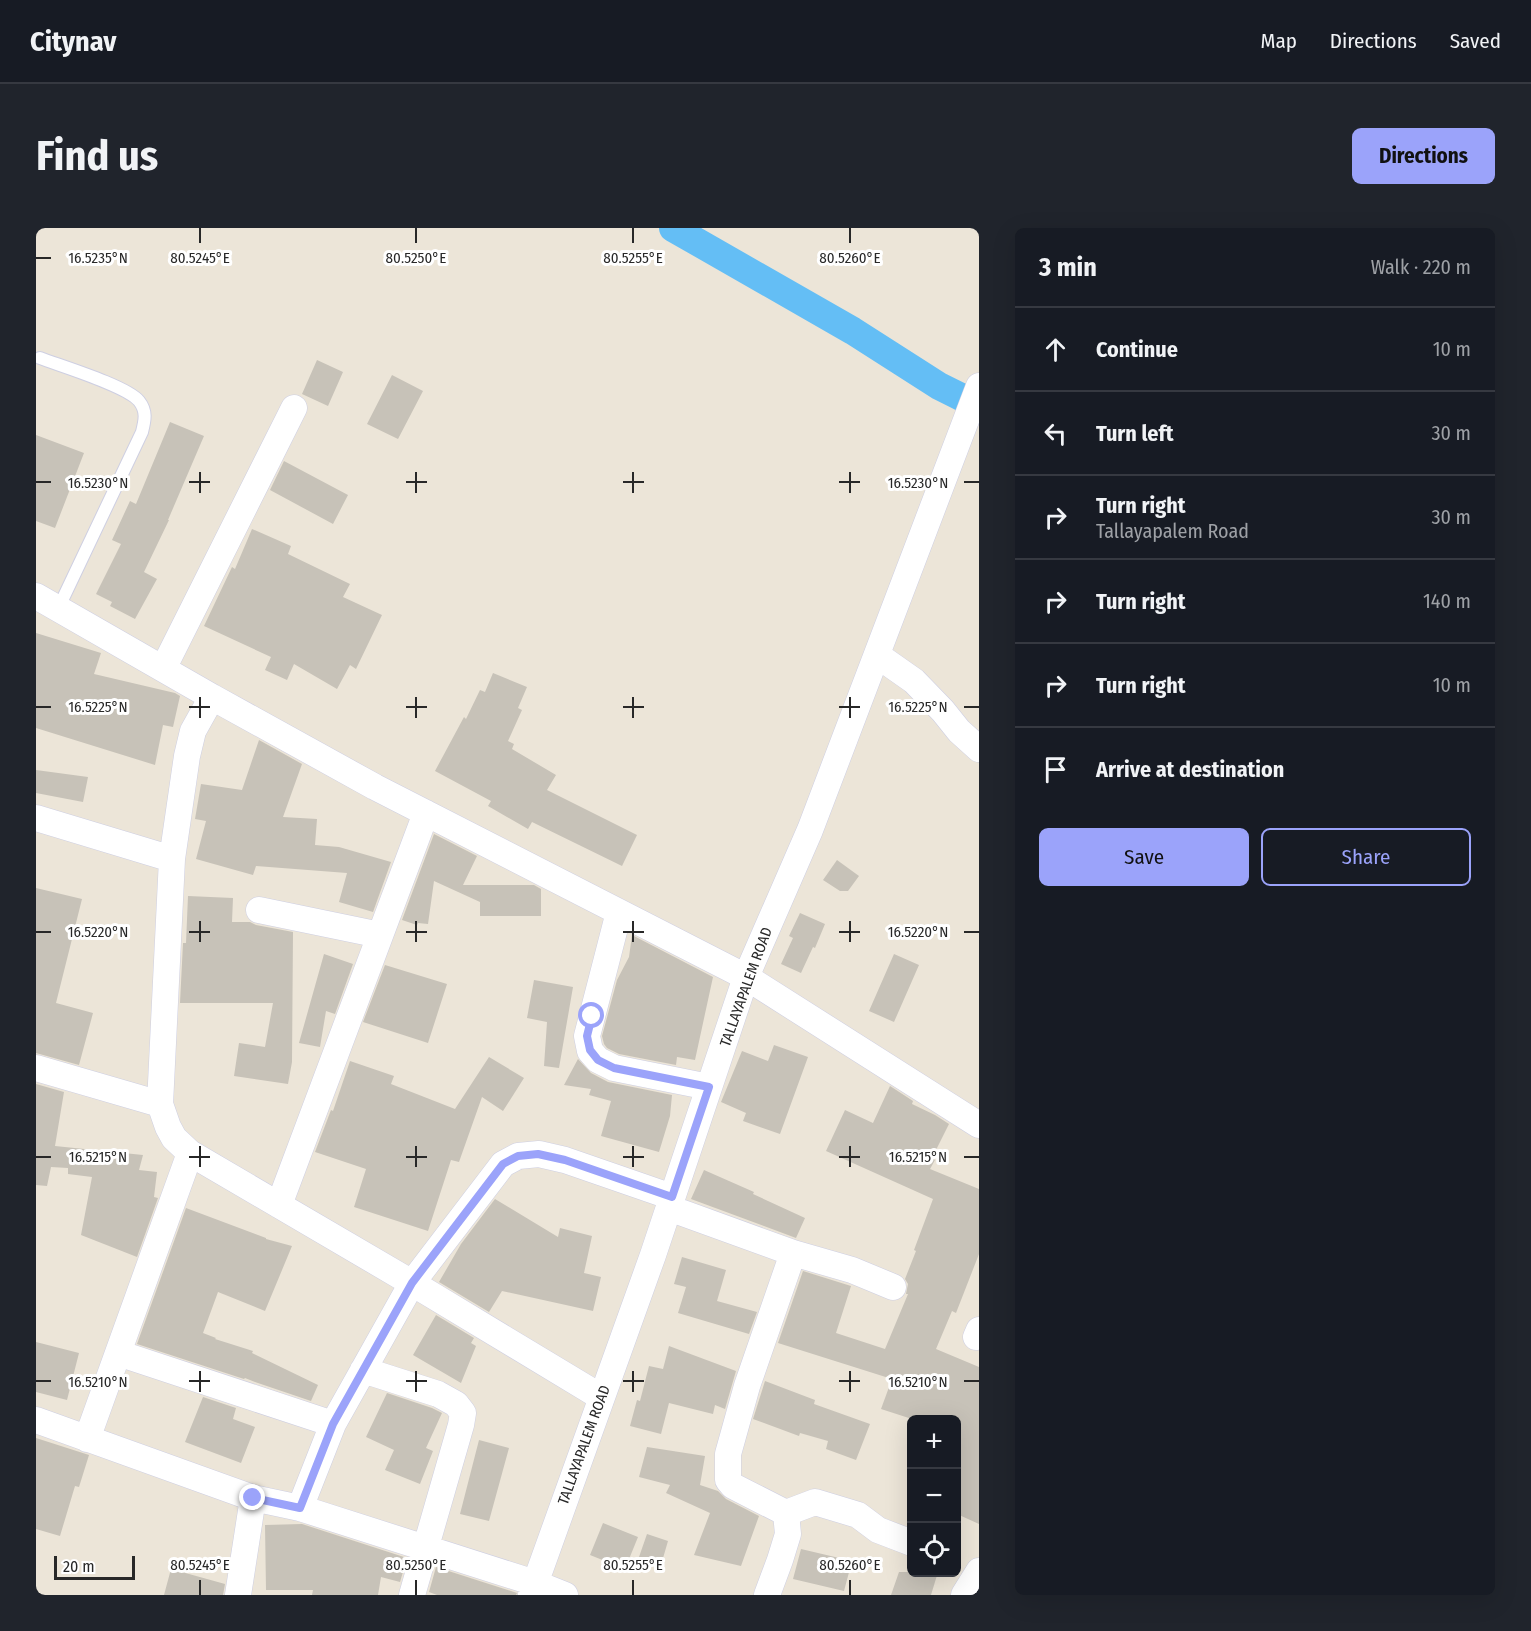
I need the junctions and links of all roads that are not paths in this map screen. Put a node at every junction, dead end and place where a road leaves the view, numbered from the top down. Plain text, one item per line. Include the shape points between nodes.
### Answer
1 (40, 358) dead end
2 (979, 386) edge
3 (294, 408) dead end
4 (36, 596) edge
5 (58, 609) junction
6 (877, 655) junction
7 (163, 669) junction
8 (212, 697) junction
9 (979, 749) edge
10 (426, 813) junction
11 (36, 818) edge
12 (172, 859) junction
13 (259, 910) dead end
14 (619, 912) junction
15 (380, 935) junction
16 (746, 977) junction
17 (36, 1068) edge
18 (709, 1087) junction
19 (160, 1104) junction
20 (979, 1125) edge
21 (190, 1153) junction
22 (670, 1203) junction
23 (279, 1205) junction
24 (794, 1253) junction
25 (412, 1283) junction
26 (893, 1287) dead end
27 (118, 1353) junction
28 (363, 1370) junction
29 (601, 1397) junction
30 (36, 1420) edge
31 (333, 1424) junction
32 (87, 1439) junction
33 (253, 1498) junction
34 (300, 1508) junction
35 (786, 1513) junction
36 (907, 1541) edge
37 (425, 1548) junction
38 (533, 1589) edge
39 (238, 1595) edge
40 (412, 1595) edge
41 (565, 1595) edge
42 (767, 1595) edge

1 - 5 lane via 124,389 139,401 146,416
2 - 6 street, TALLAYAPALEM ROAD
3 - 7 street
4 - 5 street
5 - 7 street
6 - 9 street via 914,681
6 - 16 street, TALLAYAPALEM ROAD via 810,830
7 - 8 street
8 - 10 street
8 - 12 street via 186,756
10 - 14 street
10 - 15 street
11 - 12 street
12 - 19 street
13 - 15 street
14 - 16 street
14 - 18 street via 587,1036 590,1050 598,1060 614,1068
15 - 23 street
16 - 18 street, TALLAYAPALEM ROAD
16 - 20 street
17 - 19 street
18 - 22 street, TALLAYAPALEM ROAD
19 - 21 street via 174,1138
21 - 23 street
21 - 27 street
22 - 24 street
22 - 25 street via 565,1160 538,1154 518,1156 503,1164
22 - 29 street, TALLAYAPALEM ROAD
23 - 25 street
24 - 26 street
24 - 35 street via 747,1386 727,1468 733,1486
25 - 28 street
25 - 29 street
27 - 31 street
27 - 32 street
28 - 31 street
28 - 37 street via 438,1394 463,1413
29 - 38 street, TALLAYAPALEM ROAD
30 - 32 street
31 - 34 street
32 - 33 street
33 - 34 street
33 - 39 street
34 - 37 street
35 - 36 street via 815,1502 858,1515 878,1530
35 - 42 street via 788,1534
37 - 38 street
37 - 40 street
38 - 41 street

